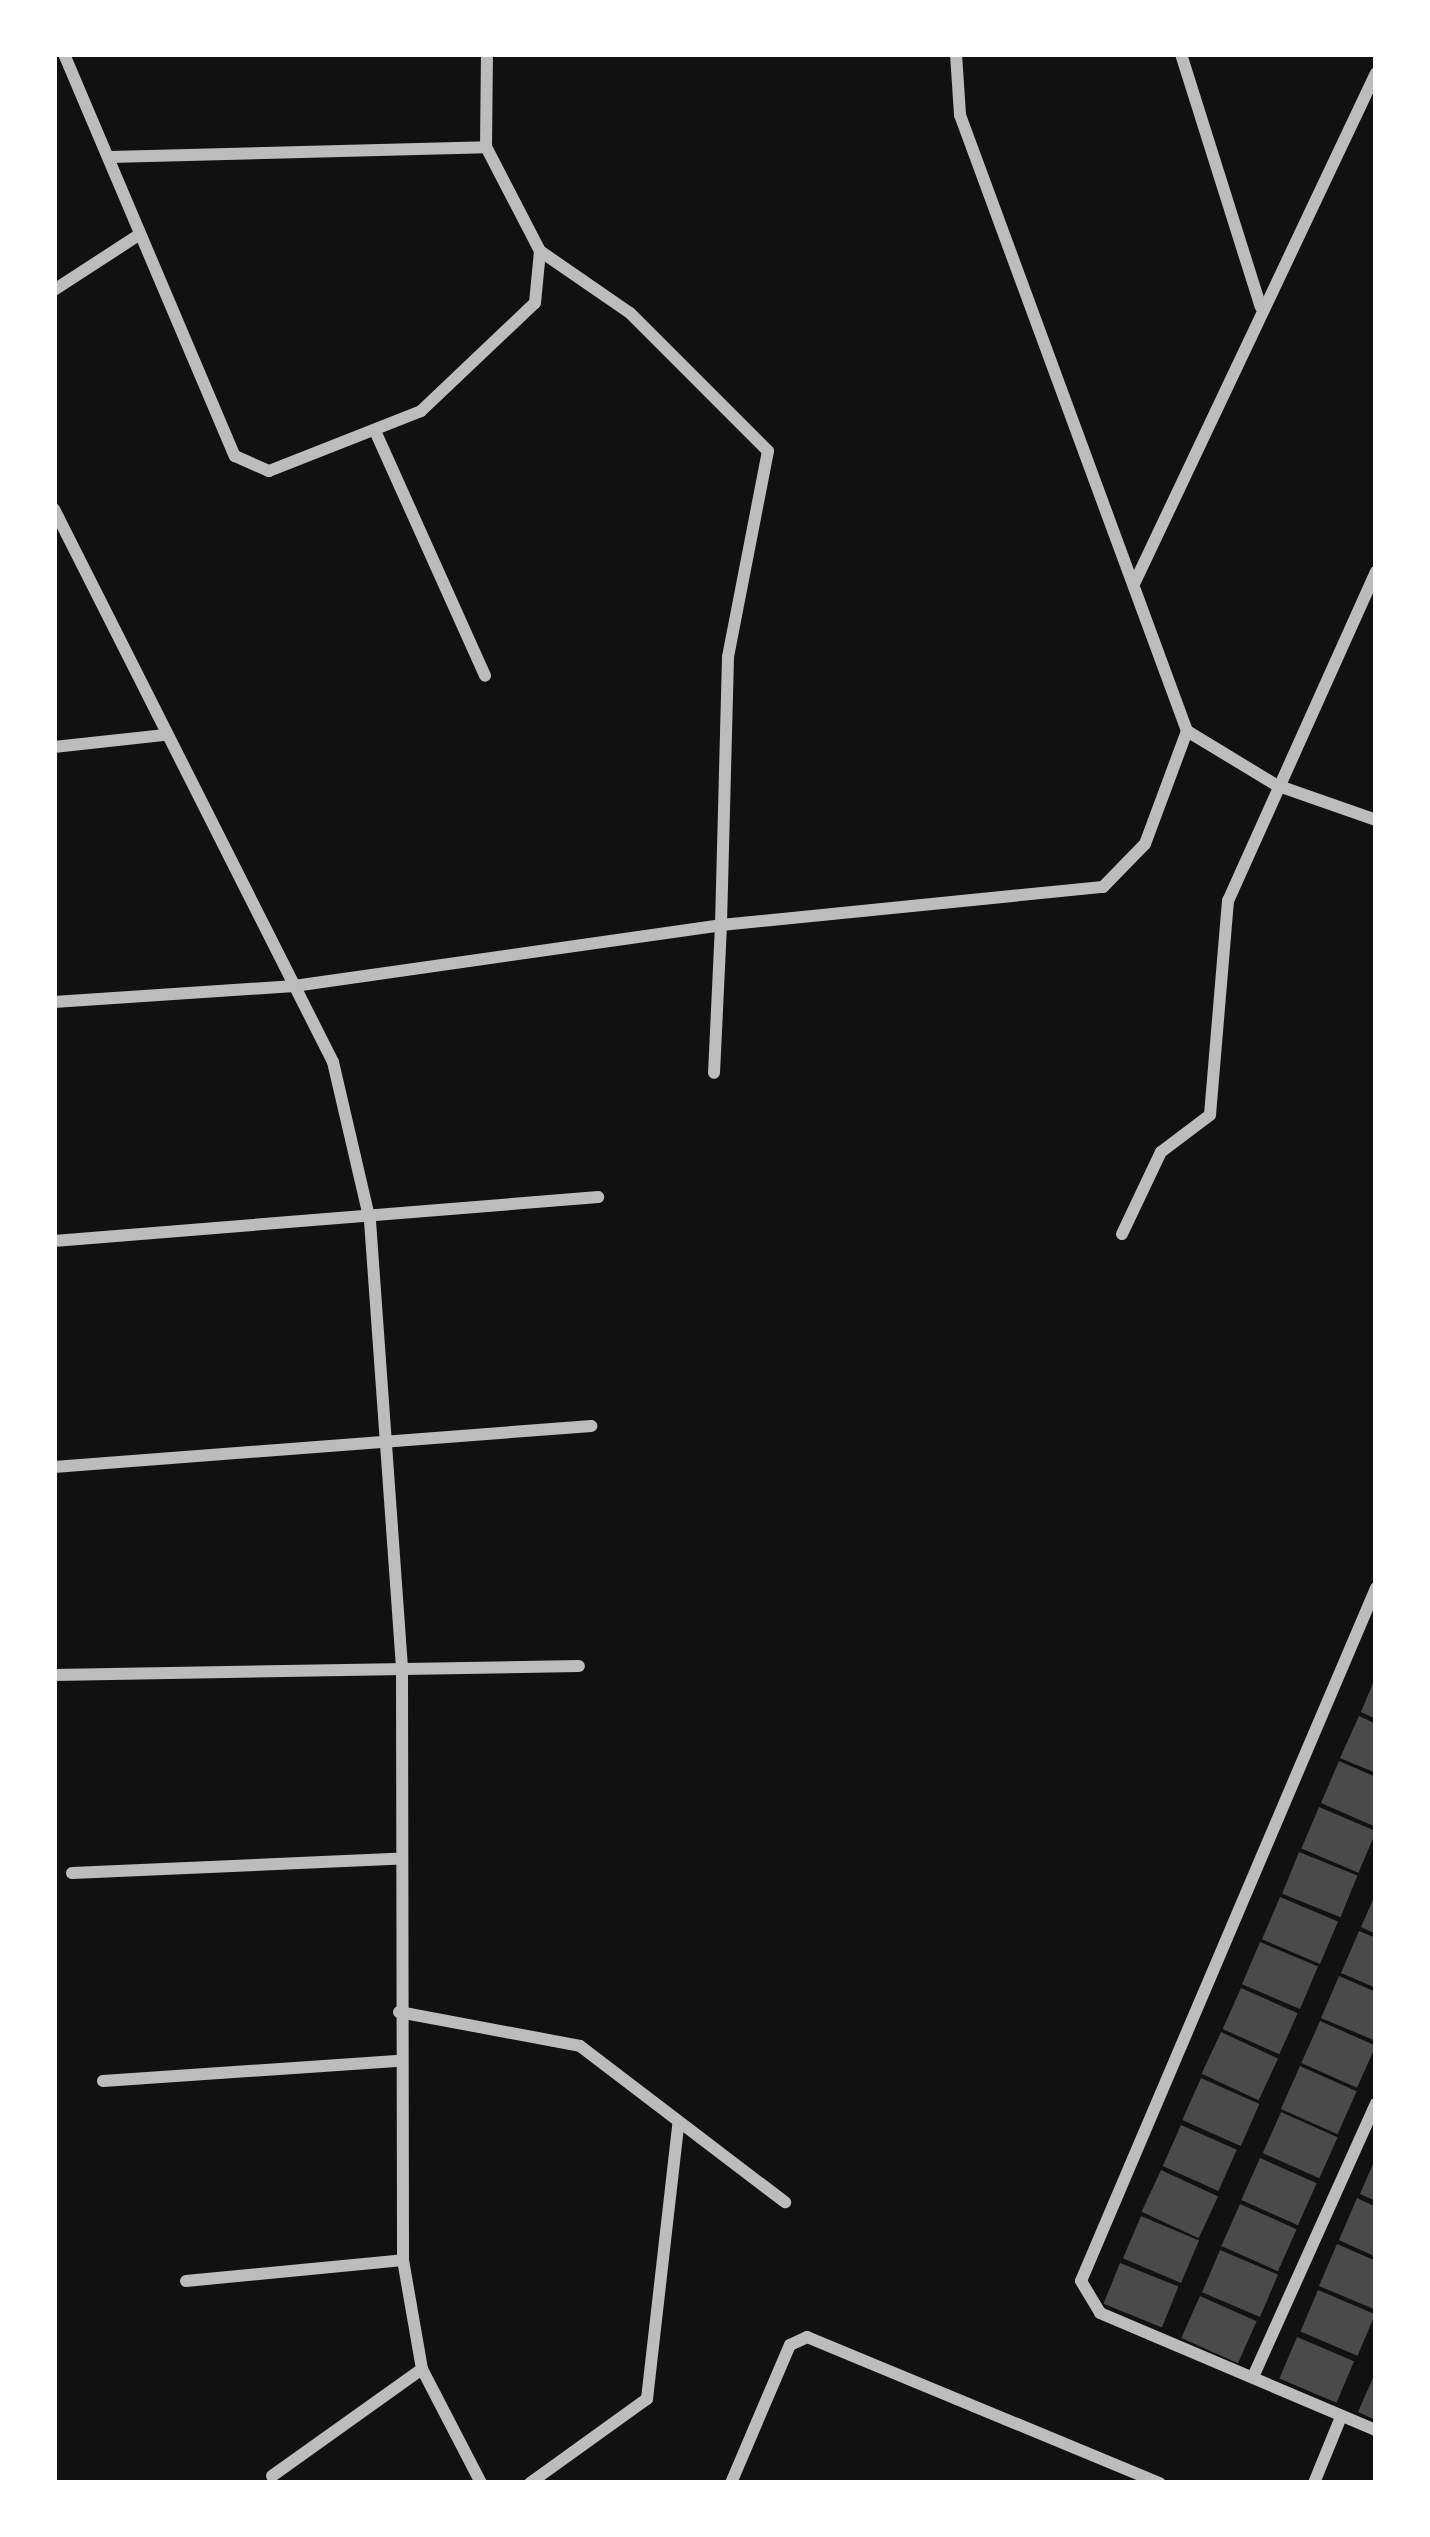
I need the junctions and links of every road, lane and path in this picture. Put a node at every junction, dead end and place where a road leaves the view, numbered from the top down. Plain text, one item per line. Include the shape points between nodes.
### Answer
1 (64, 54) edge
2 (487, 54) edge
3 (956, 54) edge
4 (1181, 54) edge
5 (1376, 73) edge
6 (486, 147) junction
7 (110, 158) junction
8 (137, 236) junction
9 (540, 251) junction
10 (54, 290) edge
11 (1261, 308) junction
12 (376, 433) junction
13 (54, 509) edge
14 (1376, 572) edge
15 (1135, 582) junction
16 (485, 676) dead end
17 (1187, 731) junction
18 (165, 735) junction
19 (54, 747) edge
20 (1276, 785) junction
21 (1376, 820) edge
22 (721, 925) junction
23 (294, 986) junction
24 (54, 1002) edge
25 (714, 1073) dead end
26 (598, 1197) dead end
27 (370, 1221) junction
28 (1122, 1234) dead end
29 (54, 1241) edge
30 (592, 1426) dead end
31 (388, 1440) junction
32 (54, 1467) edge
33 (1376, 1588) edge
34 (1371, 1617) edge
35 (579, 1666) dead end
36 (402, 1668) junction
37 (54, 1675) edge
38 (396, 1859) junction
39 (72, 1873) dead end
40 (399, 2012) junction
41 (396, 2061) junction
42 (104, 2081) dead end
43 (1376, 2103) edge
44 (678, 2125) junction
45 (785, 2202) dead end
46 (403, 2260) junction
47 (186, 2281) dead end
48 (422, 2369) junction
49 (1253, 2377) junction
50 (1341, 2417) junction
51 (1376, 2430) edge
52 (272, 2481) edge
53 (481, 2483) edge
54 (530, 2483) edge
55 (731, 2483) edge
56 (1160, 2483) edge
57 (1314, 2483) edge

1 - 7 street
2 - 6 street
3 - 15 street via 960,115
4 - 11 street
5 - 11 street
6 - 7 street
6 - 9 street
7 - 8 street
8 - 10 street
8 - 12 street via 244,464 269,471
9 - 12 street via 535,303 421,411
9 - 22 street via 630,313 768,451 728,657
11 - 15 street
12 - 16 street
13 - 18 street
14 - 20 street
15 - 17 street
17 - 20 street
17 - 22 street via 1145,844 1103,886
18 - 19 street
18 - 23 street
20 - 21 street
20 - 28 street via 1226,910 1210,1115 1161,1152
22 - 23 street
22 - 25 street
23 - 24 street
23 - 27 street via 333,1062
26 - 27 street
27 - 29 street
27 - 31 street
30 - 31 street
31 - 32 street
31 - 36 street
33 - 34 street
34 - 49 street via 1084,2258 1081,2281 1100,2313
35 - 36 street
36 - 37 street
36 - 38 street
38 - 39 street
38 - 40 street
40 - 41 street
40 - 44 street via 580,2046
41 - 42 street
41 - 46 street
43 - 49 street
44 - 45 street
44 - 54 street via 647,2399
46 - 47 street
46 - 48 street
48 - 52 street
48 - 53 street
49 - 50 street
50 - 51 street
50 - 57 street
55 - 56 street via 790,2344 807,2337

